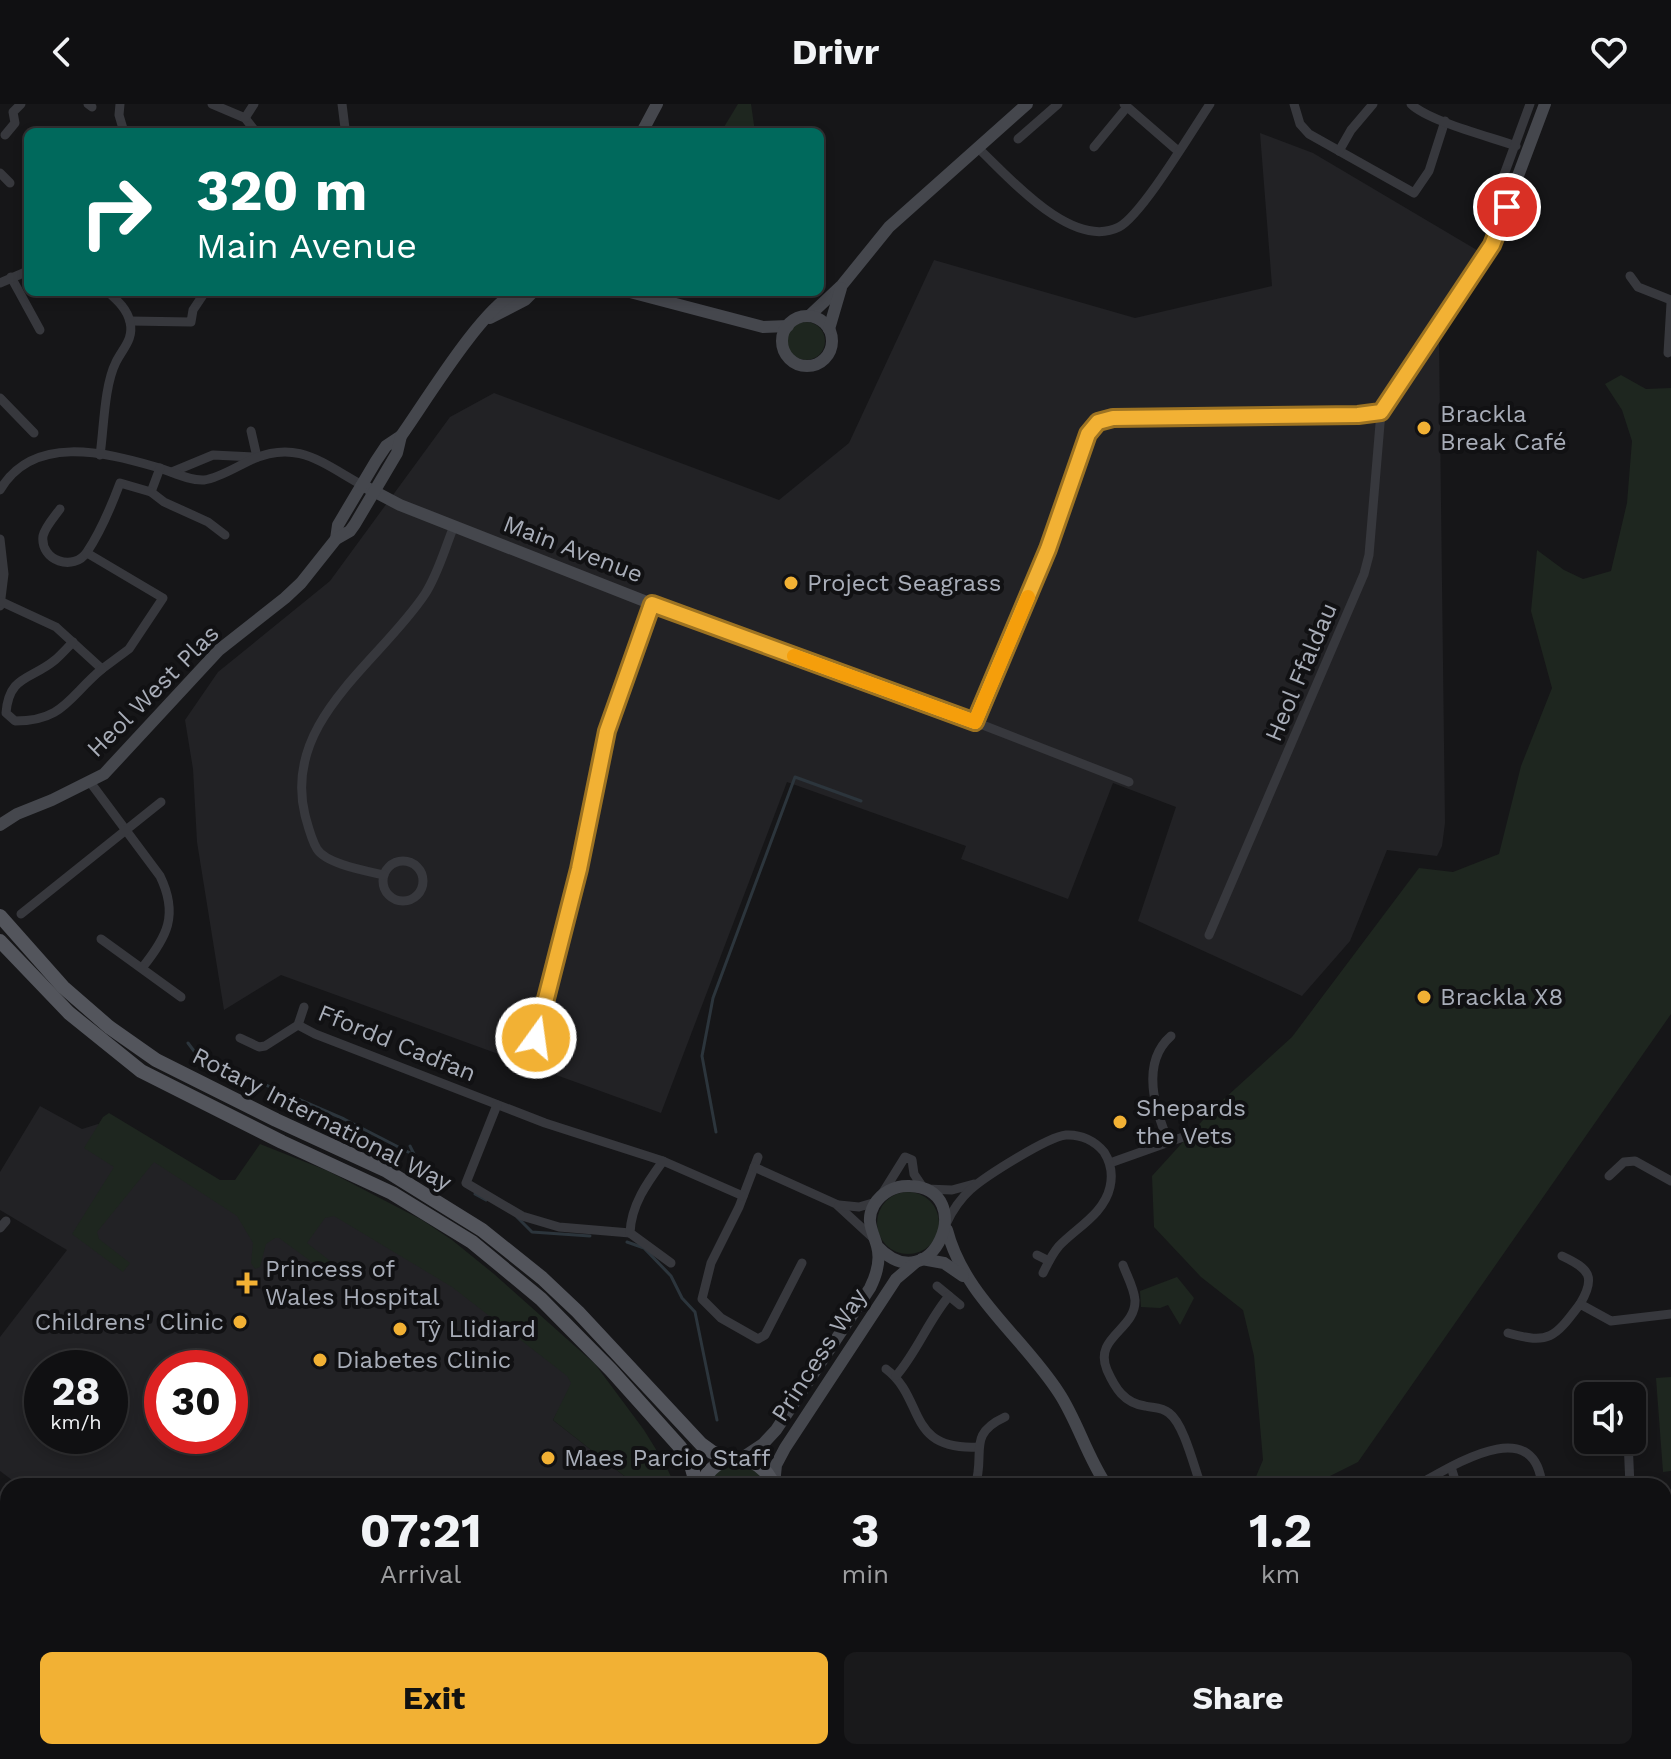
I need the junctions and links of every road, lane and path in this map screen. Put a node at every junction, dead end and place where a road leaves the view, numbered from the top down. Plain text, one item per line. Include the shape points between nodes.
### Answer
1 (21, 104) edge
2 (120, 104) edge
3 (212, 104) edge
4 (254, 104) edge
5 (342, 104) edge
6 (657, 104) edge
7 (1027, 104) edge
8 (1058, 104) edge
9 (1210, 104) edge
10 (1294, 104) edge
11 (1373, 104) edge
12 (1411, 104) edge
13 (1530, 104) edge
14 (1545, 104) edge
15 (1125, 105) edge
16 (245, 118) junction
17 (1445, 121) junction
18 (123, 128) edge
19 (253, 128) edge
20 (345, 128) dead end
21 (644, 128) edge
22 (5, 135) dead end
23 (1018, 139) dead end
24 (1516, 146) junction
25 (1094, 147) dead end
26 (978, 148) junction
27 (1178, 151) junction
28 (1339, 151) junction
29 (0, 173) edge
30 (10, 183) dead end
31 (1491, 210) dead end
32 (24, 272) edge
33 (1630, 276) dead end
34 (11, 277) junction
35 (0, 283) edge
36 (842, 285) junction
37 (113, 296) edge
38 (202, 296) edge
39 (508, 296) edge
40 (529, 296) edge
41 (645, 296) edge
42 (1671, 301) edge
43 (809, 316) junction
44 (130, 321) junction
45 (484, 322) junction
46 (788, 326) junction
47 (763, 327) junction
48 (829, 329) junction
49 (40, 330) dead end
50 (783, 345) junction
51 (1665, 352) edge
52 (0, 398) edge
53 (1381, 412) junction
54 (251, 431) dead end
55 (34, 433) dead end
56 (100, 455) junction
57 (257, 457) junction
58 (160, 468) junction
59 (172, 472) junction
60 (368, 488) junction
61 (0, 490) edge
62 (151, 492) junction
63 (60, 509) dead end
64 (454, 526) junction
65 (225, 535) dead end
66 (0, 539) edge
67 (87, 553) junction
68 (1, 604) edge
69 (652, 604) junction
70 (73, 642) junction
71 (102, 669) junction
72 (975, 722) junction
73 (90, 782) junction
74 (1129, 782) dead end
75 (161, 802) dead end
76 (0, 811) edge
77 (17, 814) junction
78 (0, 825) edge
79 (126, 831) junction
80 (384, 875) junction
81 (20, 913) dead end
82 (0, 916) edge
83 (1209, 935) dead end
84 (101, 939) dead end
85 (0, 941) edge
86 (142, 968) junction
87 (181, 997) dead end
88 (304, 1007) dead end
89 (298, 1025) junction
90 (1171, 1036) dead end
91 (240, 1038) dead end
92 (536, 1038) dead end
93 (497, 1105) junction
94 (1186, 1136) dead end
95 (1169, 1143) junction
96 (663, 1161) junction
97 (1110, 1163) junction
98 (1609, 1176) dead end
99 (1671, 1181) edge
100 (981, 1182) junction
101 (924, 1189) junction
102 (743, 1196) junction
103 (879, 1199) junction
104 (836, 1204) junction
105 (946, 1225) junction
106 (630, 1233) junction
107 (875, 1242) junction
108 (1037, 1255) dead end
109 (1562, 1256) dead end
110 (920, 1260) junction
111 (1049, 1261) junction
112 (671, 1263) dead end
113 (802, 1263) dead end
114 (1043, 1273) dead end
115 (1116, 1277) dead end
116 (968, 1281) junction
117 (937, 1286) dead end
118 (949, 1296) junction
119 (1580, 1304) junction
120 (960, 1305) dead end
121 (1671, 1314) edge
122 (1508, 1333) dead end
123 (886, 1369) dead end
124 (896, 1376) junction
125 (990, 1409) dead end
126 (931, 1434) junction
127 (921, 1444) dead end
128 (979, 1447) junction
129 (1629, 1454) edge
130 (735, 1458) junction
131 (1092, 1462) junction
132 (1451, 1467) junction
133 (696, 1478) edge
134 (704, 1478) edge
135 (769, 1478) edge
136 (775, 1478) edge
137 (978, 1478) edge
138 (1095, 1478) edge
139 (1102, 1478) edge
140 (1198, 1478) edge
141 (1431, 1478) edge
142 (1454, 1478) edge
143 (1540, 1478) edge
144 (1630, 1478) edge

1 - 22 street
2 - 18 street
3 - 16 street
4 - 16 street
5 - 20 street
6 - 21 street
7 - 26 street
8 - 23 street
9 - 27 street
10 - 28 street via 1309,134
11 - 28 street
12 - 17 street
13 - 24 street
14 - 53 street via 1492,245
15 - 25 street
15 - 27 street
16 - 19 street
17 - 24 street
17 - 28 street via 1429,171 1414,193
24 - 31 street
26 - 27 street via 1042,208 1097,233 1120,227 1138,209
26 - 36 street via 889,227
29 - 30 street
32 - 34 street
33 - 42 street via 1638,287
34 - 35 street
34 - 49 street
36 - 43 street
36 - 48 street
37 - 44 street
38 - 44 street via 191,322
39 - 45 street, Heol West Plas
40 - 45 street, Heol West Plas
41 - 47 street
42 - 51 street
43 - 46 street
43 - 48 street
44 - 56 street via 131,335 111,380
45 - 60 street, Heol West Plas via 401,436 386,446
46 - 47 street
46 - 50 street
47 - 50 street
48 - 50 street via 830,353 818,364 794,362
52 - 55 street
53 - 72 street via 1098,422 1088,434 1048,549
53 - 83 street, Heol Ffaldau via 1364,574
54 - 57 street
56 - 58 street
56 - 61 street via 50,452 28,460
57 - 59 street via 213,455
57 - 59 street via 205,480
57 - 60 street via 300,451
58 - 59 street
58 - 62 street
60 - 64 street, Main Avenue
60 - 73 street, Heol West Plas via 301,583 219,650 104,774
62 - 65 street
62 - 67 street via 120,483
63 - 67 street via 43,534 44,546 63,563
64 - 69 street, Main Avenue
64 - 80 street via 426,592 325,714 309,742 300,793 318,852
66 - 68 street
67 - 71 street via 163,598 129,649
68 - 70 street via 56,627
69 - 72 street, Main Avenue
69 - 92 street via 607,731
70 - 71 street
70 - 71 street via 54,662 21,678 7,696 6,713 15,721 38,721 69,704
72 - 74 street, Main Avenue
73 - 77 street, Heol West Plas
73 - 79 street
75 - 79 street
76 - 77 street
77 - 78 street, Heol West Plas
79 - 81 street
79 - 86 street via 160,876 170,908 165,934
80 - 80 street via 387,894 399,902 413,899 423,889 422,871 411,862 391,864
82 - 130 main road, Rotary International Way via 63,987 156,1060 387,1171 475,1225 578,1312 701,1444
84 - 86 street
85 - 133 main road, Rotary International Way via 69,1013 141,1071 392,1193 472,1242 541,1299 611,1370 680,1447
86 - 87 street
88 - 89 street, Ffordd Cadfan
89 - 91 street, Ffordd Cadfan via 265,1046
89 - 93 street, Ffordd Cadfan
90 - 95 street via 1159,1050 1153,1099
93 - 96 street, Ffordd Cadfan
93 - 106 street via 466,1183 522,1216 559,1227
94 - 95 street
95 - 97 street
96 - 102 street, Ffordd Cadfan
96 - 106 street via 643,1189
97 - 100 street via 1090,1140 1061,1136
97 - 111 street via 1111,1184 1103,1204
98 - 99 street via 1624,1162 1635,1161
100 - 101 street via 952,1190
100 - 105 street via 958,1203
101 - 103 street via 901,1186
101 - 103 street via 912,1160 905,1157
101 - 105 street via 941,1204
102 - 104 street via 756,1162
102 - 113 street via 711,1263 702,1299 721,1318 758,1339 765,1335
103 - 104 street via 853,1207
103 - 107 street, Princess Way via 870,1218
104 - 107 street
105 - 110 street, Princess Way via 937,1248
105 - 116 street via 953,1254
106 - 112 street
107 - 110 street via 897,1261
107 - 130 street, Princess Way via 877,1269 870,1288 776,1430 758,1449
108 - 111 street
109 - 119 street via 1581,1265 1589,1276 1590,1286
110 - 116 street via 944,1263
110 - 136 street, Princess Way via 896,1279 795,1432 776,1465
111 - 114 street
115 - 140 street via 1124,1269 1134,1311 1108,1342 1106,1368 1126,1400 1160,1408 1174,1418
116 - 131 street via 1056,1388
117 - 118 street
118 - 120 street
118 - 124 street
119 - 121 street via 1611,1321
119 - 122 street via 1547,1338
123 - 124 street
124 - 126 street
125 - 128 street via 1000,1419 982,1433
126 - 127 street
126 - 128 street via 955,1447
128 - 137 street
129 - 144 street
130 - 134 main road via 711,1468
130 - 135 main road, Rotary International Way via 762,1467
131 - 138 street
131 - 139 street
132 - 141 street
132 - 142 street
132 - 143 street via 1497,1447 1517,1447 1535,1460

